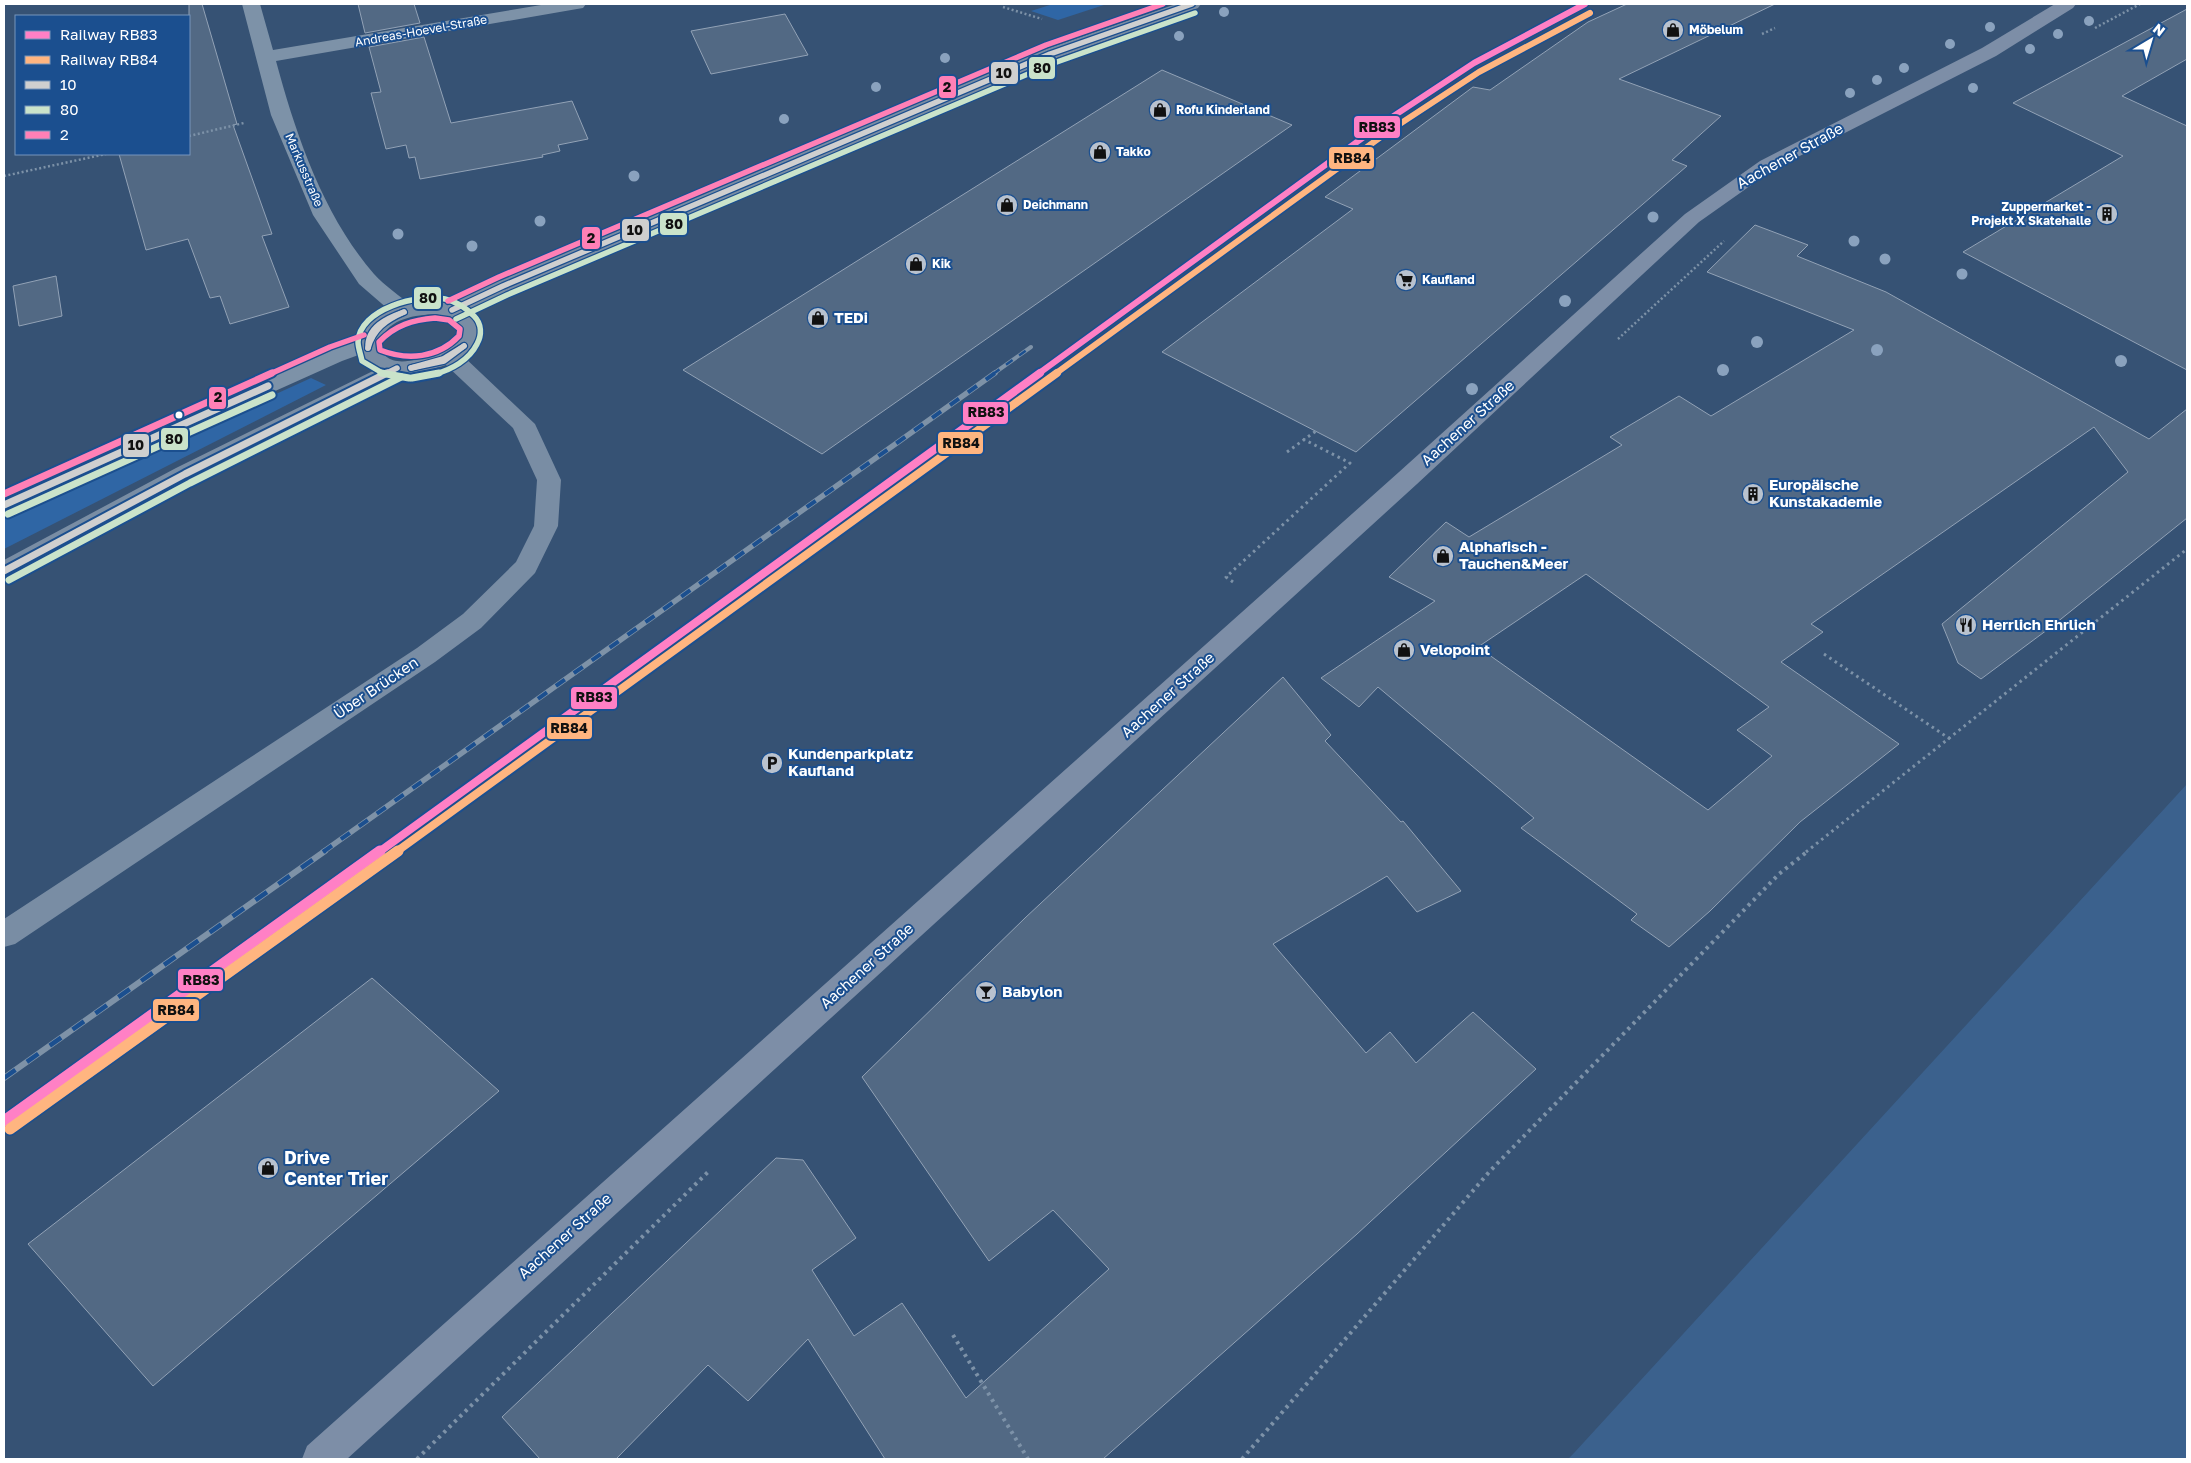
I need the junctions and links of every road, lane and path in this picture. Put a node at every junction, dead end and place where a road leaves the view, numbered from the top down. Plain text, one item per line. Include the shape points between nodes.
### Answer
1 (250, 4) edge
2 (577, 4) edge
3 (1192, 4) edge
4 (2067, 4) edge
5 (2140, 4) edge
6 (1004, 7) dead end
7 (1050, 22) dead end
8 (1775, 28) dead end
9 (2092, 30) dead end
10 (1762, 34) dead end
11 (265, 57) junction
12 (281, 115) junction
13 (190, 136) edge
14 (101, 155) edge
15 (4, 176) edge
16 (1730, 236) dead end
17 (452, 310) junction
18 (404, 311) junction
19 (1617, 340) dead end
20 (367, 344) junction
21 (450, 357) junction
22 (397, 368) junction
23 (1316, 431) dead end
24 (1303, 439) junction
25 (1287, 452) dead end
26 (4, 505) edge
27 (2187, 548) edge
28 (4, 571) edge
29 (1238, 584) dead end
30 (1824, 654) dead end
31 (1950, 739) junction
32 (4, 935) edge
33 (712, 1168) dead end
34 (953, 1335) dead end
35 (320, 1459) edge
36 (417, 1459) edge
37 (1028, 1459) edge
38 (1242, 1459) edge

1 - 11 street, Markusstraße
2 - 11 street, Andreas-Hoevel-Straße
3 - 17 street via 1050,54
4 - 35 main road, Aachener Straße via 1989,52 1767,165 1692,218 1401,485
5 - 9 path
6 - 7 path
8 - 10 path
11 - 12 street, Markusstraße
12 - 13 path
12 - 18 street, Markusstraße via 322,216 367,279
14 - 15 path
16 - 19 path
17 - 18 street via 438,307
17 - 21 street via 468,323 470,331 468,340
18 - 20 street via 378,325
20 - 22 street via 371,355 381,363
20 - 26 street
21 - 22 street via 424,366
21 - 32 street, Über Brücken via 523,424 549,480 546,526 526,568 472,621 426,655
22 - 28 street via 185,474
23 - 24 path
24 - 25 path
24 - 29 path via 1350,463 1226,577
27 - 31 path
30 - 31 path
31 - 38 path via 1779,874 1490,1170
33 - 36 path
34 - 37 path

